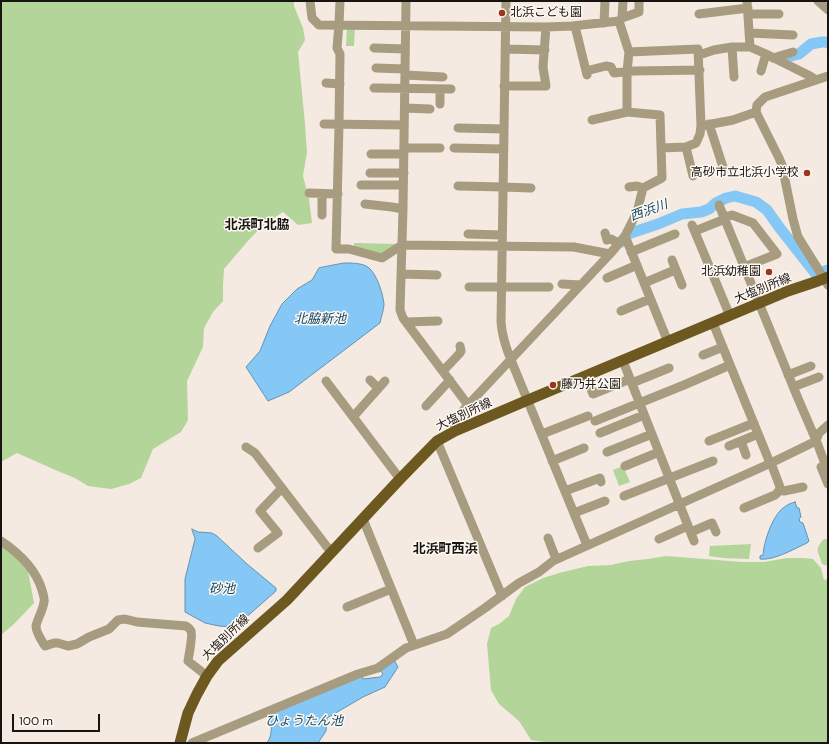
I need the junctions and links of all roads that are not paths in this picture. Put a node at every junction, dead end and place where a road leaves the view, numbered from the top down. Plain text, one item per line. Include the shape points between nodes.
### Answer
1 (310, 1) edge
2 (340, 1) edge
3 (406, 1) edge
4 (506, 1) edge
5 (605, 1) edge
6 (623, 1) edge
7 (639, 1) edge
8 (818, 1) edge
9 (748, 8) edge
10 (828, 10) edge
11 (699, 14) dead end
12 (780, 14) dead end
13 (620, 20) junction
14 (604, 23) junction
15 (339, 24) junction
16 (406, 25) junction
17 (505, 26) junction
18 (575, 26) junction
19 (546, 27) junction
20 (749, 33) junction
21 (793, 35) dead end
22 (732, 47) junction
23 (750, 47) junction
24 (374, 48) dead end
25 (405, 49) junction
26 (505, 49) junction
27 (544, 50) junction
28 (629, 52) junction
29 (793, 52) dead end
30 (699, 55) junction
31 (770, 56) junction
32 (376, 68) dead end
33 (700, 70) junction
34 (762, 71) dead end
35 (405, 72) junction
36 (627, 72) junction
37 (828, 76) edge
38 (443, 77) dead end
39 (734, 77) dead end
40 (816, 80) junction
41 (326, 83) dead end
42 (340, 84) junction
43 (504, 86) junction
44 (374, 88) dead end
45 (405, 88) junction
46 (440, 89) junction
47 (451, 89) dead end
48 (440, 104) dead end
49 (405, 108) junction
50 (430, 109) dead end
51 (627, 112) junction
52 (756, 112) junction
53 (592, 120) dead end
54 (324, 124) dead end
55 (339, 124) junction
56 (404, 125) junction
57 (705, 125) junction
58 (458, 128) dead end
59 (504, 129) junction
60 (686, 147) junction
61 (440, 148) dead end
62 (454, 148) dead end
63 (660, 148) junction
64 (504, 149) junction
65 (404, 151) junction
66 (371, 154) dead end
67 (723, 167) dead end
68 (370, 173) dead end
69 (404, 173) junction
70 (694, 176) dead end
71 (361, 185) dead end
72 (403, 185) junction
73 (458, 186) dead end
74 (503, 187) junction
75 (629, 187) dead end
76 (531, 188) dead end
77 (643, 188) junction
78 (309, 193) dead end
79 (322, 194) junction
80 (338, 194) junction
81 (365, 204) dead end
82 (719, 205) dead end
83 (403, 209) junction
84 (322, 215) dead end
85 (725, 218) junction
86 (605, 233) dead end
87 (468, 234) dead end
88 (675, 234) dead end
89 (502, 235) junction
90 (625, 236) junction
91 (618, 243) junction
92 (402, 245) junction
93 (502, 246) junction
94 (631, 252) junction
95 (610, 254) junction
96 (672, 260) dead end
97 (637, 265) junction
98 (744, 267) junction
99 (675, 270) junction
100 (402, 274) junction
101 (437, 275) dead end
102 (607, 278) dead end
103 (826, 279) edge
104 (644, 283) junction
105 (562, 284) dead end
106 (581, 285) junction
107 (682, 285) dead end
108 (469, 287) dead end
109 (548, 287) dead end
110 (502, 288) junction
111 (650, 299) junction
112 (760, 303) junction
113 (621, 311) dead end
114 (730, 316) junction
115 (438, 321) dead end
116 (406, 322) junction
117 (713, 323) junction
118 (668, 342) junction
119 (460, 346) dead end
120 (723, 347) junction
121 (703, 356) dead end
122 (511, 360) junction
123 (623, 361) junction
124 (730, 365) junction
125 (811, 366) dead end
126 (669, 368) dead end
127 (443, 371) junction
128 (788, 375) junction
129 (586, 376) junction
130 (819, 377) dead end
131 (370, 380) dead end
132 (450, 380) junction
133 (326, 381) dead end
134 (385, 381) dead end
135 (631, 381) junction
136 (793, 387) junction
137 (379, 390) junction
138 (528, 400) junction
139 (639, 403) junction
140 (468, 405) junction
141 (426, 406) dead end
142 (644, 415) junction
143 (353, 417) junction
144 (754, 423) junction
145 (828, 425) edge
146 (455, 431) junction
147 (600, 433) dead end
148 (542, 434) junction
149 (652, 434) junction
150 (758, 434) junction
151 (437, 441) junction
152 (709, 441) dead end
153 (741, 441) junction
154 (816, 441) junction
155 (729, 446) dead end
156 (246, 447) dead end
157 (584, 448) dead end
158 (607, 452) dead end
159 (659, 452) junction
160 (822, 454) junction
161 (746, 455) dead end
162 (552, 461) junction
163 (713, 461) dead end
164 (770, 463) junction
165 (626, 466) dead end
166 (828, 472) edge
167 (669, 478) junction
168 (400, 479) junction
169 (601, 482) dead end
170 (828, 484) edge
171 (803, 487) dead end
172 (282, 488) junction
173 (779, 490) junction
174 (565, 491) junction
175 (624, 496) dead end
176 (605, 501) dead end
177 (679, 503) junction
178 (744, 508) dead end
179 (574, 513) junction
180 (363, 519) junction
181 (716, 532) dead end
182 (691, 533) junction
183 (548, 538) dead end
184 (659, 539) dead end
185 (1, 541) edge
186 (587, 545) junction
187 (258, 548) dead end
188 (331, 552) junction
189 (556, 559) junction
190 (391, 589) junction
191 (502, 596) junction
192 (347, 607) dead end
193 (414, 645) junction
194 (207, 676) junction
195 (180, 743) edge
196 (192, 743) edge

1 - 15 street via 312,18 319,25
2 - 15 street
3 - 16 street
4 - 17 street
5 - 14 street
6 - 13 street
7 - 13 street via 639,12
8 - 10 street
9 - 11 street
9 - 12 street
9 - 20 street
13 - 14 street
13 - 28 street
14 - 18 street
15 - 16 street
15 - 42 street via 337,48 340,54
16 - 17 street
16 - 25 street
17 - 19 street
17 - 26 street
18 - 19 street
18 - 36 street via 586,73 606,66 611,67 614,73
19 - 27 street
20 - 21 street
20 - 23 street
22 - 23 street
22 - 30 street
22 - 39 street
23 - 31 street
24 - 25 street
25 - 35 street
26 - 27 street
26 - 43 street
27 - 43 street via 546,86
28 - 30 street via 698,48
28 - 36 street
29 - 31 street
30 - 33 street
31 - 34 street
31 - 40 street
32 - 35 street
33 - 36 street
33 - 57 street
35 - 38 street
35 - 45 street
36 - 51 street
37 - 40 street
40 - 52 street via 764,97
41 - 42 street
42 - 55 street
43 - 59 street
44 - 45 street
45 - 46 street
45 - 49 street
46 - 47 street
46 - 48 street
49 - 50 street
49 - 56 street
51 - 53 street
51 - 63 street via 660,115
52 - 57 street via 733,120
52 - 103 street via 782,165 798,237
54 - 55 street
55 - 56 street
55 - 80 street
56 - 65 street
57 - 60 street via 696,143
57 - 67 street
58 - 59 street
59 - 64 street
60 - 63 street
60 - 70 street
61 - 65 street
62 - 64 street
63 - 77 street via 662,178
64 - 74 street
65 - 66 street
65 - 69 street
68 - 69 street
69 - 72 street
71 - 72 street
72 - 83 street
73 - 74 street
74 - 76 street
74 - 89 street
75 - 77 street
77 - 90 street via 638,208
78 - 79 street
79 - 80 street
79 - 84 street
80 - 92 street via 336,249 349,249 382,258
81 - 83 street
82 - 85 street
83 - 92 street
85 - 98 street
85 - 98 street via 732,215 754,223 778,255
85 - 114 street via 694,228
86 - 91 street via 608,240
87 - 89 street
88 - 94 street
89 - 93 street
90 - 91 street
90 - 94 street
91 - 95 street
92 - 93 street
92 - 100 street
93 - 95 street via 574,247
93 - 110 street
94 - 97 street
95 - 106 street
96 - 99 street
97 - 102 street
97 - 104 street
98 - 112 street
99 - 104 street
99 - 107 street
100 - 101 street
100 - 116 street via 400,310
103 - 112 main road, 大塩別所線
104 - 111 street
105 - 106 street
106 - 122 street
108 - 110 street
109 - 110 street
110 - 122 street via 502,328 504,343
111 - 113 street
111 - 118 street
112 - 114 main road, 大塩別所線
112 - 128 street
114 - 117 main road, 大塩別所線
115 - 116 street
116 - 127 street
117 - 118 main road, 大塩別所線
117 - 120 street
118 - 123 main road, 大塩別所線
119 - 127 street via 460,353
120 - 121 street
120 - 124 street
122 - 138 street
122 - 140 street
123 - 129 main road, 大塩別所線
123 - 135 street
124 - 139 street
124 - 144 street
125 - 128 street
126 - 135 street via 658,369
127 - 132 street
128 - 136 street
129 - 135 street via 593,394
129 - 138 main road, 大塩別所線
130 - 136 street
131 - 137 street
132 - 140 street
132 - 141 street
133 - 143 street
134 - 137 street
135 - 139 street
136 - 154 street
137 - 143 street
138 - 146 main road, 大塩別所線
138 - 148 street
139 - 142 street
139 - 148 street
140 - 146 street via 455,420
142 - 147 street
142 - 149 street
143 - 168 street
144 - 150 street
144 - 152 street
145 - 154 street via 819,433
146 - 151 main road, 大塩別所線
148 - 162 street
149 - 158 street
149 - 159 street
150 - 153 street
150 - 164 street
151 - 168 main road, 大塩別所線
151 - 191 street
153 - 155 street
153 - 161 street
154 - 160 street
154 - 164 street
156 - 172 street via 255,452
157 - 162 street
159 - 165 street
159 - 167 street
160 - 166 street
160 - 170 street via 820,463
162 - 174 street
163 - 167 street
164 - 173 street
164 - 177 street
167 - 175 street
167 - 177 street
168 - 180 main road, 大塩別所線
169 - 174 street via 600,478
171 - 173 street
172 - 187 street via 260,511 278,533
172 - 188 street
173 - 178 street via 776,495
174 - 179 street
176 - 179 street
177 - 182 street
177 - 186 street
179 - 186 street
180 - 188 main road, 大塩別所線
180 - 190 street
181 - 182 street via 712,523
182 - 184 street
183 - 189 street
185 - 194 street via 17,554 37,578 45,600 36,626 45,646 54,643 68,646 76,644 109,629 118,620 182,625 191,630 188,661
186 - 189 street
188 - 194 main road, 大塩別所線 via 287,600 218,661
189 - 191 street
190 - 192 street
190 - 193 street
191 - 193 street via 447,634
193 - 196 street via 378,668
194 - 195 main road, 大塩別所線 via 188,713

